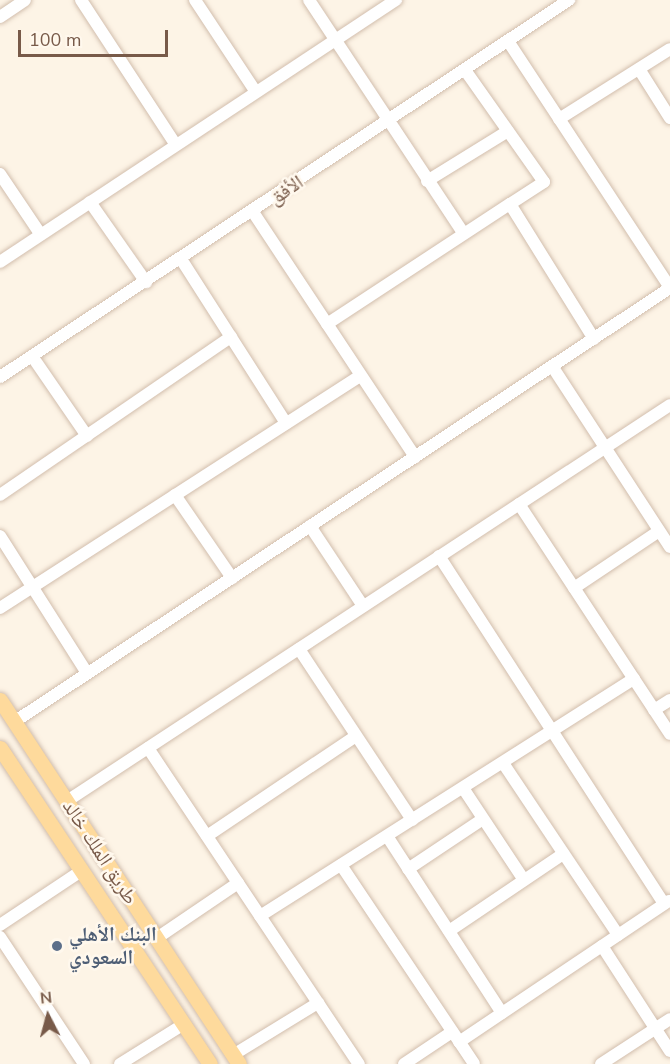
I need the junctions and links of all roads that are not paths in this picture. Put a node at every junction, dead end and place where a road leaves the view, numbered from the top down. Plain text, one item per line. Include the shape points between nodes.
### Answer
1 (25, 0) edge
2 (81, 0) edge
3 (195, 0) edge
4 (309, 0) edge
5 (396, 0) edge
6 (569, 0) edge
7 (0, 17) edge
8 (336, 40) junction
9 (508, 41) junction
10 (670, 49) edge
11 (639, 69) junction
12 (465, 70) junction
13 (256, 92) junction
14 (670, 118) edge
15 (559, 119) junction
16 (389, 120) junction
17 (508, 131) junction
18 (176, 145) junction
19 (0, 174) edge
20 (427, 181) junction
21 (90, 202) junction
22 (510, 204) junction
23 (253, 212) junction
24 (463, 233) junction
25 (41, 235) junction
26 (181, 259) junction
27 (0, 262) edge
28 (146, 282) junction
29 (670, 288) edge
30 (327, 324) junction
31 (231, 337) junction
32 (594, 339) junction
33 (32, 356) junction
34 (552, 366) junction
35 (360, 376) junction
36 (0, 377) edge
37 (670, 405) edge
38 (286, 423) junction
39 (87, 436) junction
40 (605, 447) junction
41 (415, 457) junction
42 (0, 495) edge
43 (176, 495) junction
44 (519, 504) junction
45 (310, 526) junction
46 (659, 531) junction
47 (0, 536) edge
48 (670, 547) edge
49 (439, 556) junction
50 (232, 578) junction
51 (33, 587) junction
52 (574, 588) junction
53 (363, 606) junction
54 (0, 608) edge
55 (299, 649) junction
56 (87, 673) junction
57 (634, 679) junction
58 (0, 700) edge
59 (670, 700) edge
60 (654, 710) junction
61 (14, 722) junction
62 (552, 731) junction
63 (670, 734) edge
64 (356, 736) junction
65 (0, 748) edge
66 (148, 748) junction
67 (503, 763) junction
68 (463, 788) junction
69 (67, 801) junction
70 (483, 819) junction
71 (412, 820) junction
72 (207, 836) junction
73 (387, 836) junction
74 (563, 854) junction
75 (341, 865) junction
76 (408, 868) junction
77 (81, 871) junction
78 (524, 880) junction
79 (238, 883) junction
80 (667, 902) edge
81 (260, 916) junction
82 (0, 926) edge
83 (449, 931) junction
84 (618, 935) junction
85 (0, 938) edge
86 (157, 938) junction
87 (602, 946) junction
88 (318, 1003) junction
89 (502, 1013) junction
90 (670, 1018) edge
91 (184, 1024) junction
92 (655, 1028) junction
93 (456, 1037) junction
94 (670, 1051) edge
95 (236, 1060) edge
96 (84, 1064) edge
97 (120, 1064) edge
98 (210, 1064) edge
99 (359, 1064) edge
100 (404, 1064) edge
101 (474, 1064) edge
102 (601, 1064) edge

1 - 7 street
2 - 18 street
3 - 13 street
4 - 8 street
5 - 8 street
6 - 9 street, الأفق
8 - 13 street
8 - 16 street
9 - 12 street, الأفق
9 - 15 street
10 - 11 street
11 - 14 street
11 - 15 street
12 - 16 street, الأفق
12 - 17 street
13 - 18 street
15 - 29 street
16 - 20 street
16 - 23 street, الأفق
17 - 20 street
17 - 22 street via 544,182
18 - 21 street
19 - 25 street
20 - 24 street
21 - 25 street
21 - 28 street
22 - 24 street
22 - 32 street
23 - 26 street, الأفق
23 - 30 street
24 - 30 street
25 - 27 street
26 - 28 street, الأفق
26 - 31 street
28 - 33 street, الأفق
29 - 32 street
30 - 35 street
31 - 38 street
31 - 39 street
32 - 34 street
33 - 36 street, الأفق
33 - 39 street
34 - 40 street
34 - 41 street
35 - 38 street
35 - 41 street
37 - 40 street
38 - 43 street
39 - 42 street
40 - 44 street
40 - 46 street
41 - 45 street
43 - 50 street
43 - 51 street
44 - 49 street
44 - 52 street
45 - 50 street
45 - 53 street
46 - 48 street
46 - 52 street
47 - 51 street
49 - 53 street
49 - 62 street
50 - 56 street
51 - 54 street
51 - 56 street
52 - 57 street
53 - 55 street
55 - 64 street
55 - 66 street
56 - 61 street
57 - 60 street
57 - 62 street
58 - 61 main road, طريق الملك خالد
59 - 60 street
60 - 63 street
61 - 69 main road, طريق الملك خالد
62 - 67 street
62 - 80 street
64 - 71 street
64 - 72 street
65 - 77 main road, طريق الملك خالد
66 - 69 street
66 - 72 street
67 - 68 street
67 - 74 street
68 - 70 street
68 - 71 street
69 - 86 main road, طريق الملك خالد
70 - 76 street
70 - 78 street
71 - 73 street
72 - 79 street
73 - 75 street
73 - 76 street
74 - 78 street
74 - 84 street
75 - 81 street
75 - 93 street
76 - 83 street
77 - 82 street
77 - 91 main road, طريق الملك خالد
78 - 83 street
79 - 81 street
79 - 86 street
80 - 84 street
81 - 88 street
83 - 89 street
84 - 87 street
85 - 96 street
86 - 95 main road, طريق الملك خالد
87 - 89 street
87 - 92 street
88 - 95 street
88 - 99 street
89 - 93 street
90 - 92 street
91 - 97 street
91 - 98 main road, طريق الملك خالد
92 - 94 street
92 - 102 street
93 - 100 street
93 - 101 street

